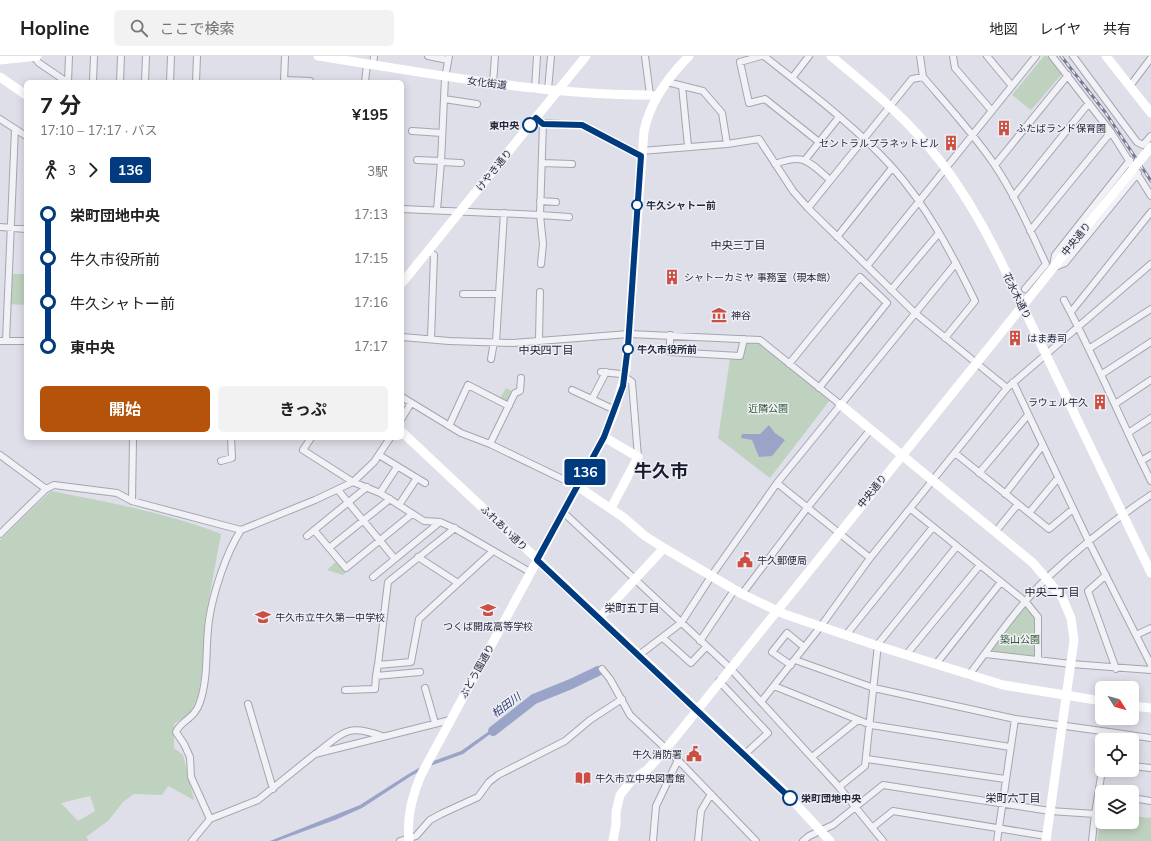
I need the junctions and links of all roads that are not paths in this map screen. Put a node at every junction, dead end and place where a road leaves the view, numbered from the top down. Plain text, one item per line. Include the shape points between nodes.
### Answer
1 (33, 56) edge
2 (37, 56) edge
3 (69, 56) edge
4 (94, 56) edge
5 (121, 56) edge
6 (146, 56) edge
7 (171, 56) edge
8 (197, 56) edge
9 (285, 56) edge
10 (318, 56) edge
11 (428, 56) edge
12 (495, 56) edge
13 (537, 56) edge
14 (551, 56) edge
15 (586, 56) edge
16 (645, 56) edge
17 (762, 56) edge
18 (809, 56) edge
19 (831, 56) edge
20 (920, 56) edge
21 (953, 56) edge
22 (987, 56) edge
23 (1036, 56) edge
24 (1052, 56) edge
25 (1073, 56) edge
26 (1106, 56) edge
27 (449, 58) edge
28 (685, 58) edge
29 (1151, 58) edge
30 (0, 60) edge
31 (371, 61) edge
32 (1068, 75) junction
33 (0, 77) edge
34 (923, 77) junction
35 (445, 78) junction
36 (792, 78) junction
37 (65, 80) edge
38 (68, 80) edge
39 (93, 80) edge
40 (120, 80) edge
41 (145, 80) edge
42 (170, 80) edge
43 (196, 80) edge
44 (285, 80) edge
45 (366, 80) edge
46 (667, 82) junction
47 (493, 84) junction
48 (682, 86) junction
49 (1012, 86) junction
50 (1130, 86) junction
51 (535, 89) junction
52 (553, 90) junction
53 (24, 94) edge
54 (653, 96) junction
55 (444, 99) junction
56 (1089, 103) junction
57 (477, 104) dead end
58 (890, 106) junction
59 (992, 111) junction
60 (1151, 113) edge
61 (840, 117) junction
62 (536, 118) junction
63 (0, 119) edge
64 (543, 124) junction
65 (15, 129) junction
66 (412, 130) dead end
67 (1111, 132) junction
68 (442, 133) junction
69 (24, 135) edge
70 (972, 135) junction
71 (1151, 136) edge
72 (864, 138) junction
73 (819, 142) junction
74 (727, 144) junction
75 (688, 146) junction
76 (1151, 147) edge
77 (641, 154) junction
78 (418, 160) dead end
79 (805, 160) junction
80 (1130, 160) junction
81 (441, 161) junction
82 (461, 163) dead end
83 (542, 163) junction
84 (572, 164) dead end
85 (775, 164) junction
86 (995, 165) junction
87 (892, 168) junction
88 (946, 168) junction
89 (1138, 173) junction
90 (830, 180) junction
91 (1151, 196) edge
92 (1013, 197) junction
93 (540, 201) junction
94 (556, 202) dead end
95 (918, 202) junction
96 (808, 208) junction
97 (404, 209) edge
98 (437, 210) junction
99 (460, 211) junction
100 (1151, 212) edge
101 (504, 213) junction
102 (540, 215) junction
103 (569, 217) dead end
104 (0, 227) edge
105 (10, 228) junction
106 (24, 229) edge
107 (1030, 231) junction
108 (939, 233) junction
109 (837, 237) junction
110 (428, 250) junction
111 (956, 263) junction
112 (542, 264) dead end
113 (1151, 264) edge
114 (867, 266) junction
115 (1053, 268) junction
116 (404, 280) edge
117 (1025, 289) dead end
118 (891, 290) junction
119 (540, 292) dead end
120 (463, 294) dead end
121 (499, 294) junction
122 (1064, 300) dead end
123 (1022, 306) junction
124 (1151, 309) edge
125 (1070, 312) junction
126 (915, 313) junction
127 (1078, 326) junction
128 (629, 334) junction
129 (670, 335) junction
130 (404, 337) edge
131 (945, 338) junction
132 (744, 339) junction
133 (431, 340) junction
134 (539, 340) junction
135 (3, 341) edge
136 (24, 341) edge
137 (495, 342) junction
138 (1151, 342) edge
139 (1090, 348) junction
140 (1046, 354) junction
141 (491, 359) dead end
142 (976, 363) junction
143 (789, 364) junction
144 (1102, 374) junction
145 (625, 376) junction
146 (521, 378) dead end
147 (1151, 380) edge
148 (1013, 382) junction
149 (819, 388) junction
150 (1007, 388) junction
151 (572, 390) dead end
152 (404, 398) edge
153 (592, 399) junction
154 (411, 403) junction
155 (1116, 404) junction
156 (841, 405) junction
157 (509, 406) junction
158 (615, 410) junction
159 (404, 415) edge
160 (1028, 415) junction
161 (1151, 418) edge
162 (449, 426) junction
163 (871, 429) junction
164 (1128, 433) junction
165 (404, 434) edge
166 (604, 437) junction
167 (133, 440) edge
168 (230, 440) edge
169 (310, 440) edge
170 (389, 440) edge
171 (490, 444) junction
172 (1043, 445) junction
173 (955, 453) junction
174 (902, 454) junction
175 (0, 455) edge
176 (379, 455) junction
177 (1151, 455) edge
178 (638, 457) junction
179 (221, 461) dead end
180 (1141, 461) junction
181 (397, 467) junction
182 (979, 473) junction
183 (417, 478) junction
184 (1058, 478) junction
185 (934, 480) junction
186 (1151, 481) edge
187 (353, 482) junction
188 (425, 483) dead end
189 (777, 483) junction
190 (577, 486) junction
191 (367, 487) junction
192 (46, 489) junction
193 (338, 490) junction
194 (380, 493) junction
195 (1005, 494) junction
196 (1151, 495) edge
197 (390, 499) junction
198 (132, 501) junction
199 (347, 502) junction
200 (1018, 504) junction
201 (399, 505) junction
202 (611, 508) junction
203 (807, 508) junction
204 (911, 509) junction
205 (1073, 509) junction
206 (563, 512) junction
207 (1029, 513) junction
208 (412, 514) junction
209 (1122, 514) junction
210 (362, 521) junction
211 (440, 522) junction
212 (933, 527) junction
213 (454, 528) junction
214 (241, 530) junction
215 (314, 530) junction
216 (996, 532) junction
217 (838, 533) junction
218 (0, 534) edge
219 (307, 536) dead end
220 (379, 541) junction
221 (1089, 542) junction
222 (957, 546) junction
223 (329, 548) junction
224 (664, 548) junction
225 (493, 551) junction
226 (418, 558) junction
227 (870, 558) junction
228 (395, 559) junction
229 (537, 560) junction
230 (980, 565) junction
231 (530, 572) junction
232 (1151, 573) edge
233 (1106, 575) junction
234 (712, 576) junction
235 (373, 577) dead end
236 (1048, 578) junction
237 (634, 579) junction
238 (1001, 582) junction
239 (458, 583) junction
240 (738, 592) junction
241 (1026, 602) junction
242 (776, 610) junction
243 (599, 618) junction
244 (681, 623) junction
245 (821, 626) junction
246 (1151, 628) edge
247 (846, 635) junction
248 (1136, 635) junction
249 (663, 638) junction
250 (700, 641) junction
251 (878, 646) junction
252 (706, 647) junction
253 (804, 647) junction
254 (985, 654) junction
255 (639, 655) junction
256 (906, 655) junction
257 (1038, 660) junction
258 (793, 663) junction
259 (378, 664) junction
260 (936, 664) junction
261 (1071, 664) junction
262 (1151, 665) edge
263 (730, 668) junction
264 (602, 669) dead end
265 (1116, 669) junction
266 (1151, 670) edge
267 (420, 672) dead end
268 (969, 675) junction
269 (376, 676) junction
270 (719, 681) junction
271 (774, 686) junction
272 (424, 688) dead end
273 (874, 688) junction
274 (346, 690) dead end
275 (1066, 696) junction
276 (622, 699) junction
277 (1095, 700) edge
278 (761, 702) junction
279 (248, 704) dead end
280 (1139, 707) edge
281 (1151, 708) edge
282 (697, 709) junction
283 (1015, 719) junction
284 (450, 720) junction
285 (858, 720) junction
286 (435, 723) junction
287 (871, 725) junction
288 (1061, 726) junction
289 (1109, 732) joint
290 (382, 736) junction
291 (1151, 738) edge
292 (1010, 746) junction
293 (666, 749) junction
294 (315, 754) junction
295 (745, 754) junction
296 (812, 757) junction
297 (867, 759) junction
298 (678, 760) junction
299 (1139, 767) edge
300 (1151, 768) edge
301 (1005, 779) junction
302 (839, 787) junction
303 (273, 789) junction
304 (711, 794) junction
305 (1139, 799) edge
306 (1151, 800) edge
307 (1002, 803) junction
308 (856, 806) junction
309 (1050, 810) junction
310 (1095, 814) joint
311 (210, 819) junction
312 (872, 827) junction
313 (821, 830) junction
314 (998, 830) junction
315 (1046, 839) edge
316 (406, 840) edge
317 (192, 841) edge
318 (613, 841) edge
319 (653, 841) edge
320 (698, 841) edge
321 (756, 841) edge
322 (803, 841) edge
323 (830, 841) edge
324 (883, 841) edge
325 (997, 841) edge
326 (1092, 841) edge

1 - 2 street
1 - 30 street
1 - 37 street
3 - 38 street
4 - 39 street
5 - 40 street
6 - 41 street
7 - 42 street
8 - 43 street
9 - 44 street
10 - 31 street, 女化街道
11 - 27 street
12 - 47 street
13 - 51 street
14 - 52 street
15 - 52 street, けやき通り
16 - 54 street
17 - 36 street
17 - 73 street via 740,62 749,103 765,99
18 - 36 street
19 - 58 street, 花水木通り
20 - 34 street
21 - 59 street via 955,68
22 - 49 street
23 - 49 street
24 - 32 street
25 - 71 street via 1137,142 1143,145
26 - 50 street
27 - 35 street
28 - 46 street, ぶどう園通り
29 - 50 street
31 - 35 street, 女化街道
31 - 45 street
32 - 56 street
32 - 86 street
33 - 53 street
34 - 58 street via 912,79
34 - 70 street
35 - 47 street, 女化街道
35 - 55 street
36 - 61 street
46 - 48 street
46 - 54 street, ぶどう園通り
47 - 51 street, 女化街道
48 - 74 street via 703,91 722,113
48 - 75 street
49 - 59 street
50 - 60 street
51 - 52 street, 女化街道
52 - 54 street, 女化街道
52 - 62 street, けやき通り
54 - 77 street, ぶどう園通り
55 - 57 street
55 - 68 street
56 - 67 street
56 - 92 street
58 - 72 street
58 - 88 street, 花水木通り
59 - 70 street
61 - 72 street
61 - 73 street
62 - 64 street
62 - 99 street, けやき通り
63 - 65 street
64 - 77 street via 582,125
64 - 83 street
65 - 69 street
65 - 105 street
66 - 68 street
67 - 80 street
67 - 107 street
68 - 81 street
70 - 86 street
70 - 88 street
72 - 87 street
72 - 90 street
73 - 79 street
74 - 75 street
74 - 85 street via 759,139
75 - 77 street
76 - 115 street, 中央通り, bridge
77 - 128 street, ぶどう園通り
78 - 81 street
79 - 85 street via 791,158
79 - 90 street
80 - 89 street
80 - 115 street via 1055,255
81 - 82 street
81 - 98 street
83 - 84 street
83 - 93 street
85 - 96 street
86 - 92 street
87 - 95 street
87 - 109 street
88 - 95 street
88 - 123 street, 花水木通り via 980,222
89 - 91 street
89 - 115 street via 1065,263
90 - 96 street
92 - 107 street
93 - 94 street
93 - 102 street
95 - 108 street
95 - 114 street
96 - 109 street
97 - 98 street
98 - 99 street
99 - 101 street
99 - 110 street, けやき通り
100 - 125 street
101 - 102 street
101 - 121 street
102 - 103 street
102 - 112 street
104 - 105 street
105 - 106 street
105 - 135 street
107 - 117 street via 1046,264
108 - 111 street
108 - 118 street
109 - 114 street
110 - 116 street, けやき通り
110 - 133 street via 434,254
111 - 126 street
111 - 131 street via 975,301
113 - 127 street
114 - 118 street
115 - 123 street, 中央通り
118 - 126 street
119 - 134 street
120 - 121 street
121 - 137 street
122 - 125 street
123 - 140 street, 花水木通り
123 - 142 street, 中央通り
124 - 139 street
125 - 127 street
126 - 131 street
126 - 156 street
127 - 139 street
127 - 140 street
128 - 129 street
128 - 134 street
128 - 145 street, ぶどう園通り
129 - 132 street
129 - 132 street via 670,352 740,356
130 - 133 street
131 - 142 street
132 - 143 street via 760,340
133 - 137 street
134 - 137 street
135 - 136 street
137 - 141 street
138 - 144 street
139 - 144 street
140 - 148 street
140 - 209 street, 花水木通り
142 - 150 street
142 - 174 street, 中央通り
143 - 149 street
143 - 149 street via 860,277 887,303
144 - 155 street
145 - 153 street via 604,372
145 - 158 street, ぶどう園通り
145 - 178 street via 633,384
146 - 157 street via 520,391 515,394
147 - 155 street
148 - 150 street
148 - 160 street
149 - 156 street
150 - 173 street
151 - 153 street
152 - 154 street
153 - 158 street
154 - 159 street
154 - 162 street
155 - 164 street
156 - 163 street
156 - 189 street
157 - 162 street via 468,385
157 - 171 street
158 - 166 street, ぶどう園通り
160 - 172 street
160 - 182 street
161 - 164 street
162 - 171 street
163 - 174 street
163 - 203 street
164 - 180 street
165 - 229 street, ふれあい通り
166 - 178 street
166 - 190 street, ぶどう園通り
167 - 198 street
168 - 179 street via 232,458
169 - 187 street via 302,450
170 - 176 street
171 - 190 street
172 - 184 street
172 - 195 street
173 - 182 street
173 - 185 street
174 - 185 street
174 - 217 street, 中央通り
175 - 192 street
176 - 181 street
176 - 187 street
177 - 180 street
178 - 202 street
180 - 186 street
181 - 183 street
181 - 194 street
182 - 195 street
183 - 188 street
183 - 201 street
184 - 205 street
184 - 207 street
185 - 204 street
185 - 216 street
187 - 191 street
187 - 193 street
189 - 203 street
189 - 234 street
190 - 202 street
190 - 206 street, ぶどう園通り
191 - 194 street
191 - 199 street
192 - 198 street via 54,485 90,488 117,493
192 - 218 street
193 - 199 street
193 - 214 street
194 - 197 street
195 - 200 street
196 - 209 street
197 - 201 street
197 - 210 street
198 - 214 street
199 - 210 street
199 - 215 street
200 - 207 street
200 - 216 street
201 - 208 street
202 - 224 street
203 - 217 street
203 - 240 street
204 - 212 street
204 - 227 street
205 - 207 street via 1049,529
205 - 221 street
206 - 229 street, ぶどう園通り
206 - 237 street
208 - 211 street via 424,521
208 - 220 street
209 - 221 street
209 - 232 street, 花水木通り
210 - 220 street
210 - 223 street
211 - 213 street
211 - 228 street
212 - 222 street
212 - 247 street
213 - 225 street
213 - 226 street
214 - 311 street via 232,544 209,620 208,652 201,702 188,721 178,726 176,732 190,757 191,777
215 - 219 street
215 - 223 street
216 - 236 street
217 - 227 street
217 - 242 street, 中央通り
220 - 223 street via 346,568
220 - 228 street
221 - 233 street
221 - 236 street
222 - 230 street
222 - 251 street
224 - 234 street
224 - 237 street
225 - 231 street
225 - 239 street
226 - 239 street
226 - 259 street via 388,582
227 - 245 street
228 - 235 street
229 - 231 street, ぶどう園通り
229 - 243 street, ふれあい通り
230 - 238 street
230 - 256 street
231 - 284 street, ぶどう園通り
233 - 248 street
233 - 265 street via 1088,591
234 - 240 street
234 - 244 street
236 - 241 street
236 - 261 street via 1062,597 1071,618 1074,640
237 - 243 street
237 - 244 street
238 - 241 street
238 - 260 street
239 - 259 street via 419,619 411,662
240 - 242 street
240 - 250 street
241 - 254 street
241 - 257 street via 1038,617
242 - 245 street
242 - 263 street, 中央通り
243 - 255 street, ふれあい通り
244 - 249 street
244 - 250 street
245 - 247 street
245 - 253 street
246 - 248 street
247 - 251 street
248 - 262 street
249 - 252 street via 691,663
249 - 255 street
250 - 252 street
251 - 256 street
251 - 273 street
252 - 263 street
253 - 258 street
253 - 258 street via 787,633 772,652
254 - 257 street
254 - 268 street
255 - 282 street, ふれあい通り
256 - 260 street
257 - 261 street
258 - 271 street
258 - 273 street
259 - 269 street
260 - 268 street
261 - 265 street
261 - 275 street
263 - 270 street, 中央通り
263 - 278 street
264 - 276 street
265 - 266 street
267 - 269 street
268 - 275 street via 1003,685
269 - 274 street via 376,689
270 - 282 street, 中央通り
270 - 295 street via 768,733
271 - 278 street
271 - 285 street
272 - 286 street
273 - 283 street
273 - 287 street
275 - 277 street
275 - 288 street
276 - 293 street via 630,715
276 - 316 street via 590,720 565,741 498,775 478,797 430,820 416,836
278 - 296 street
279 - 303 street
280 - 281 street
282 - 293 street, 中央通り
282 - 295 street, ふれあい通り
283 - 288 street
283 - 292 street
284 - 286 street
284 - 316 street, ぶどう園通り via 411,800
285 - 287 street
285 - 296 street
286 - 290 street
287 - 292 street
287 - 297 street
288 - 289 street
288 - 309 street
289 - 291 street
290 - 294 street
290 - 294 street via 357,729 340,734
292 - 301 street
293 - 298 street
293 - 318 street, 中央通り via 646,770 631,781 620,795
294 - 303 street
295 - 313 street, ふれあい通り
296 - 302 street
297 - 301 street
297 - 302 street via 865,766
298 - 304 street
298 - 319 street via 656,806
299 - 300 street
301 - 307 street
302 - 308 street
303 - 311 street via 258,800
304 - 320 street via 701,811
304 - 321 street
305 - 306 street
307 - 308 street via 883,785
307 - 309 street
307 - 314 street
308 - 312 street
308 - 313 street
309 - 310 street
309 - 315 street
310 - 326 street
311 - 317 street
312 - 314 street via 893,811
312 - 324 street
313 - 322 street
313 - 323 street, ふれあい通り
314 - 315 street
314 - 325 street

